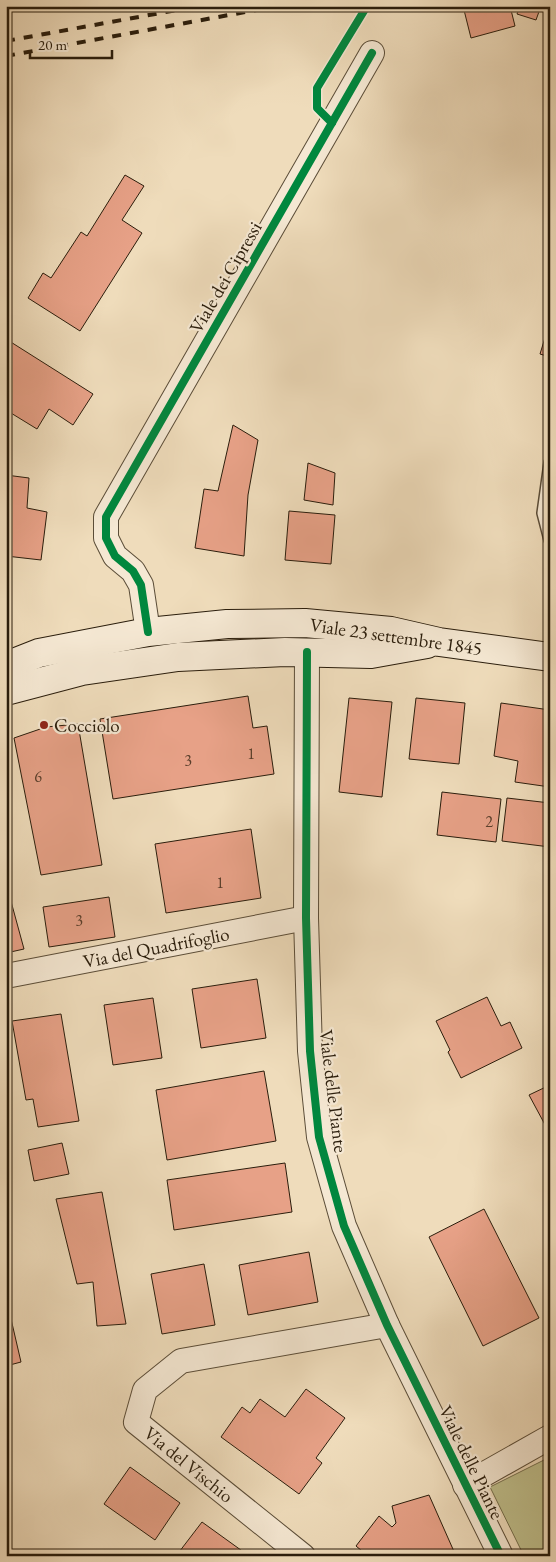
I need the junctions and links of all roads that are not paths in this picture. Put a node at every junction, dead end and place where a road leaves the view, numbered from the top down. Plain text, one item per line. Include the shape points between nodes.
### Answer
1 (372, 53) dead end
2 (550, 463) edge
3 (550, 540) edge
4 (148, 632) junction
5 (439, 642) junction
6 (308, 652) junction
7 (550, 658) edge
8 (6, 666) edge
9 (6, 690) edge
10 (306, 918) junction
11 (6, 976) edge
12 (387, 1325) junction
13 (550, 1437) edge
14 (465, 1485) junction
15 (303, 1556) edge
16 (501, 1556) edge

1 - 4 street, Viale dei Cipressi via 106,517 106,538 115,556 133,571 141,586
2 - 3 lane via 544,513
4 - 5 main road, Viale 23 settembre 1845 via 226,624 305,623 391,631
4 - 8 main road, Viale 23 settembre 1845 via 39,653
5 - 6 main road, Viale 23 settembre 1845 via 371,654
5 - 7 main road, Viale 23 settembre 1845
6 - 9 main road, Viale 23 settembre 1845 via 178,657 82,671
6 - 10 street, Viale delle Piante
10 - 11 street, Via del Quadrifoglio
10 - 12 street, Viale delle Piante via 310,1052 319,1137 344,1226
12 - 14 street, Viale delle Piante
12 - 15 street, Via del Vischio via 181,1361 145,1390 136,1422
13 - 14 street, Viale delle Piante
14 - 16 street, Viale delle Piante

